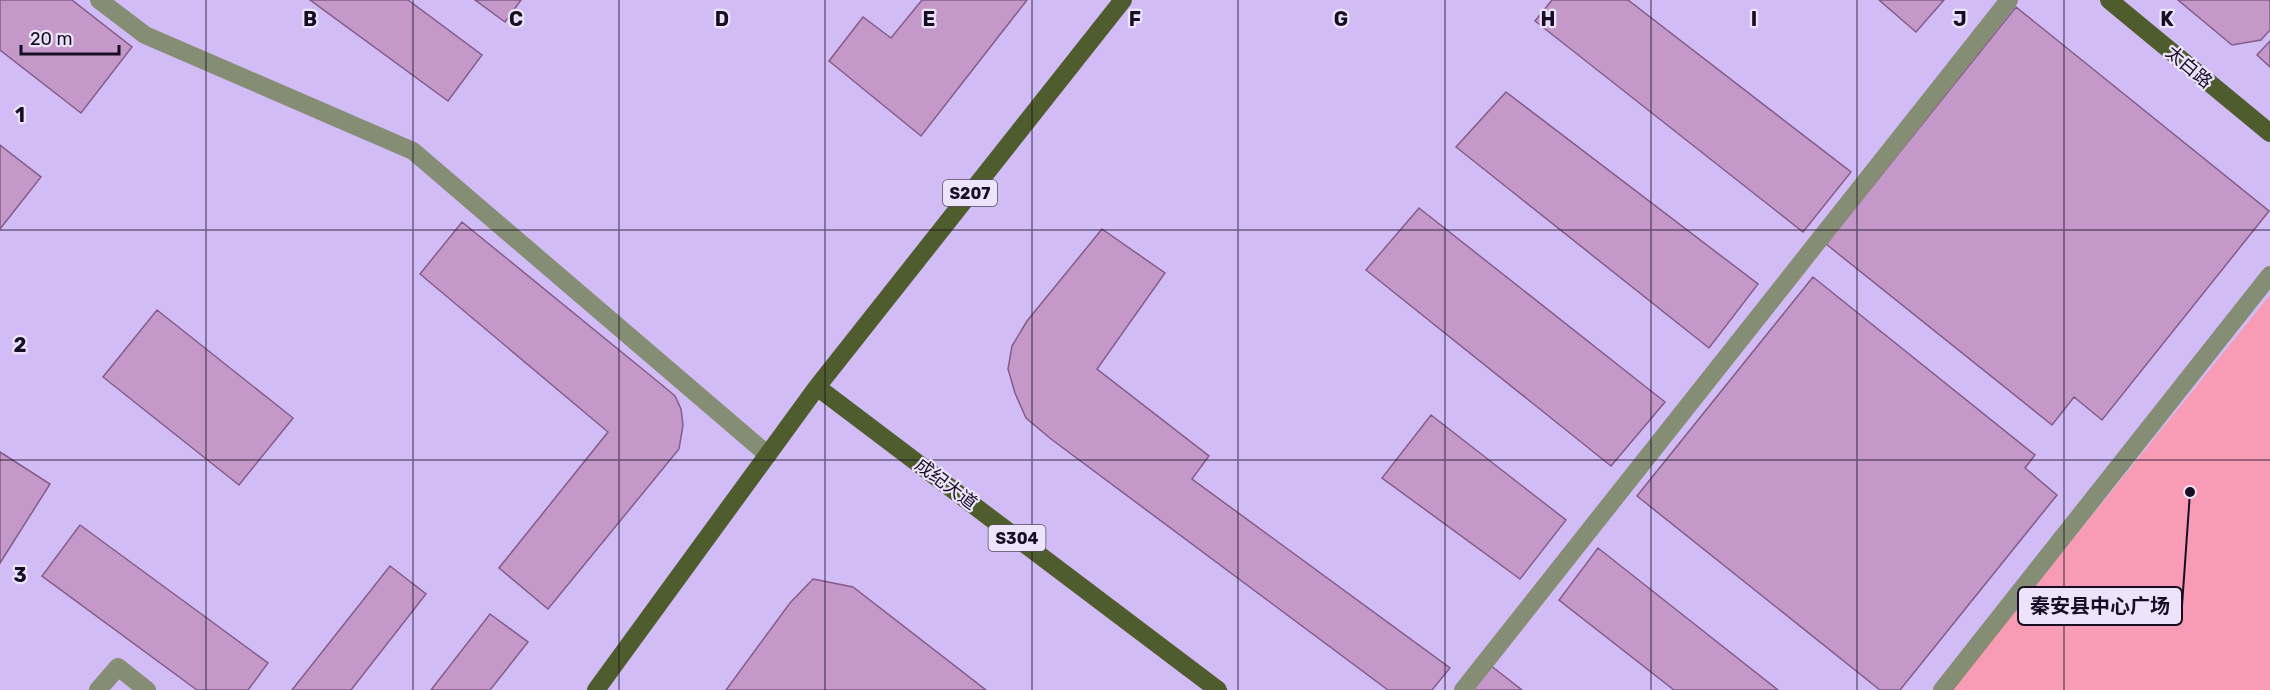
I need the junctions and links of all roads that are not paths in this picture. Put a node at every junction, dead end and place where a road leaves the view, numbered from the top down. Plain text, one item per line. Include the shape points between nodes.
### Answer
1 (99, 0) edge
2 (1122, 0) edge
3 (2009, 0) edge
4 (2109, 0) edge
5 (2270, 133) edge
6 (2270, 274) edge
7 (817, 387) junction
8 (768, 455) junction
9 (98, 690) edge
10 (147, 690) edge
11 (596, 690) edge
12 (1218, 690) edge
13 (1463, 690) edge
14 (1941, 690) edge

1 - 8 street via 145,34 413,151
2 - 7 main road, S207
3 - 13 street
4 - 5 main road, 太白路
6 - 14 street
7 - 8 main road, S207
7 - 12 main road, 成纪大道 / S304
8 - 11 main road, S207
9 - 10 street via 118,667

